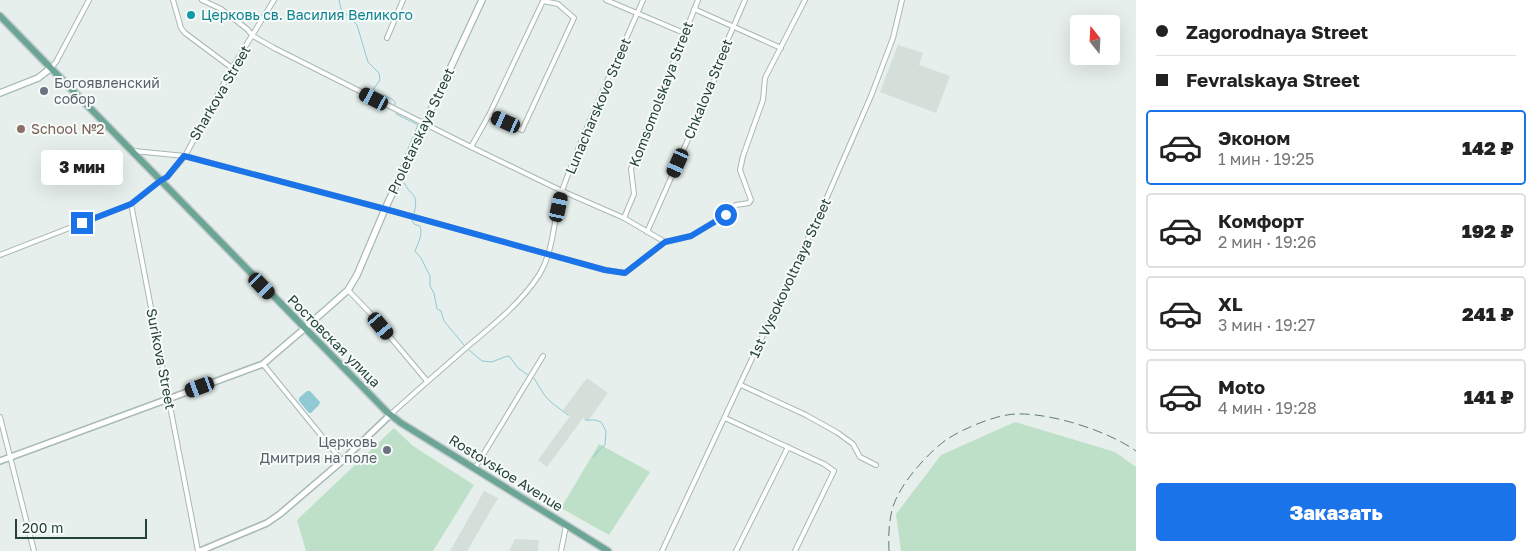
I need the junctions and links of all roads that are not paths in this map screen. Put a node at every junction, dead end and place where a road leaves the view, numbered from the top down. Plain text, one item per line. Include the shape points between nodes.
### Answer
1 (89, 0) edge
2 (173, 0) edge
3 (202, 0) edge
4 (274, 0) edge
5 (403, 0) edge
6 (482, 0) edge
7 (606, 0) edge
8 (643, 0) edge
9 (698, 0) edge
10 (745, 0) edge
11 (805, 0) edge
12 (902, 0) edge
13 (559, 2) edge
14 (694, 9) junction
15 (637, 14) junction
16 (0, 16) edge
17 (734, 27) junction
18 (684, 33) junction
19 (253, 36) junction
20 (387, 38) dead end
21 (782, 48) junction
22 (51, 68) junction
23 (232, 68) junction
24 (0, 93) edge
25 (489, 115) junction
26 (424, 124) junction
27 (471, 147) junction
28 (131, 151) junction
29 (184, 156) junction
30 (160, 181) junction
31 (562, 191) junction
32 (131, 204) junction
33 (385, 209) junction
34 (624, 218) junction
35 (647, 232) junction
36 (665, 242) junction
37 (548, 254) junction
38 (0, 255) edge
39 (348, 290) junction
40 (304, 329) junction
41 (543, 356) dead end
42 (263, 364) junction
43 (428, 381) junction
44 (740, 385) junction
45 (168, 398) junction
46 (390, 415) junction
47 (0, 417) edge
48 (725, 418) junction
49 (788, 447) junction
50 (10, 457) junction
51 (0, 461) edge
52 (342, 461) junction
53 (876, 465) dead end
54 (475, 468) junction
55 (566, 526) junction
56 (34, 551) edge
57 (199, 551) edge
58 (561, 551) edge
59 (608, 551) edge
60 (662, 551) edge
61 (736, 551) edge
62 (795, 551) edge

1 - 22 street
2 - 23 street via 185,33
3 - 19 street via 221,9
4 - 19 street, Sharkova Street
5 - 20 street
6 - 26 main road, Proletarskaya Street
7 - 15 street
8 - 15 street, Lunacharskovo Street
9 - 14 street, Komsomolskaya Street
10 - 17 street, Chkalova Street
11 - 21 street
12 - 44 street, 1st Vysokovoltnaya Street via 893,38 871,96
13 - 25 street via 543,1
13 - 25 street via 574,18 522,130
14 - 17 street
14 - 18 street, Komsomolskaya Street
15 - 18 street
15 - 31 street, Lunacharskovo Street
16 - 22 main road, Ростовская улица
17 - 21 street
17 - 35 street, Chkalova Street via 716,76
18 - 34 street, Komsomolskaya Street via 631,169 634,194
19 - 23 street, Sharkova Street
19 - 26 street
21 - 36 street via 765,78 763,100 740,170 751,200 747,204 736,205 726,215 691,236
22 - 24 main road via 38,78
22 - 28 main road, Ростовская улица
23 - 29 street, Sharkova Street
25 - 27 street
26 - 27 street
26 - 33 main road, Proletarskaya Street
27 - 31 street
28 - 29 street
28 - 30 main road, Ростовская улица
29 - 30 street, Sharkova Street
29 - 33 street
30 - 32 street
30 - 40 main road, Ростовская улица
31 - 34 street
31 - 37 street, Lunacharskovo Street
32 - 38 street
32 - 45 street, Surikova Street
33 - 37 street
33 - 39 main road, Proletarskaya Street
34 - 35 street
35 - 36 street
36 - 37 street via 625,273
37 - 43 street, Lunacharskovo Street via 528,291
39 - 40 main road, Proletarskaya Street
39 - 43 street
40 - 42 street
40 - 46 main road, Ростовская улица
41 - 54 street
42 - 45 street
42 - 52 street
43 - 46 street, Lunacharskovo Street
44 - 48 street, 1st Vysokovoltnaya Street
44 - 53 street via 838,433 852,444 860,457
45 - 50 street
45 - 57 street, Surikova Street
46 - 52 street
46 - 54 main road, Rostovskoe Avenue
47 - 50 street
48 - 49 street
48 - 60 street, 1st Vysokovoltnaya Street
49 - 61 street
49 - 62 street via 834,471
50 - 51 street
50 - 56 street
52 - 57 street via 267,523
54 - 55 main road, Rostovskoe Avenue
55 - 58 street
55 - 59 main road, Rostovskoe Avenue

